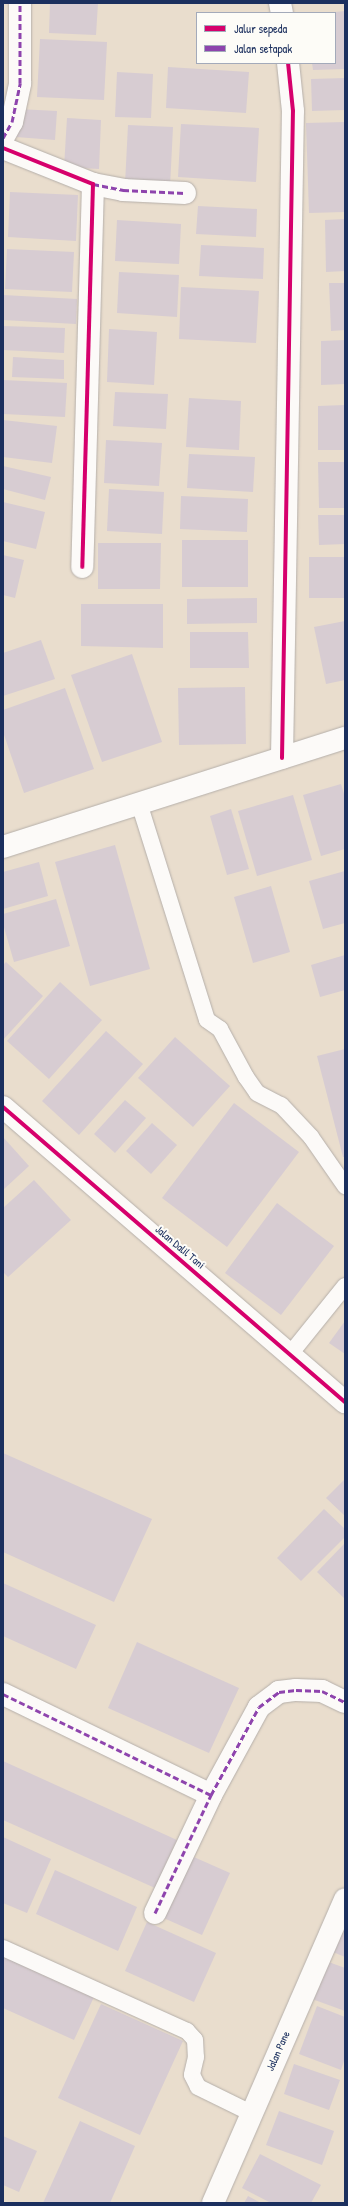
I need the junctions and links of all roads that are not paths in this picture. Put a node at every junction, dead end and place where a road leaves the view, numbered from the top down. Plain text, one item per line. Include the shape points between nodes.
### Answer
1 (20, 3) edge
2 (288, 64) edge
3 (3, 138) edge
4 (3, 148) edge
5 (94, 184) junction
6 (184, 193) dead end
7 (82, 567) dead end
8 (345, 738) edge
9 (282, 758) junction
10 (139, 803) junction
11 (3, 847) edge
12 (3, 1107) edge
13 (345, 1186) edge
14 (345, 1286) edge
15 (291, 1353) junction
16 (345, 1402) edge
17 (3, 1694) edge
18 (345, 1702) edge
19 (211, 1795) junction
20 (345, 1900) edge
21 (155, 1912) dead end
22 (3, 1948) edge
23 (251, 2113) junction
24 (213, 2203) edge

1 - 3 street via 20,83 12,122
2 - 9 street via 293,111
4 - 5 street
5 - 6 street via 123,190
5 - 7 street
8 - 9 street
9 - 10 street
10 - 11 street
10 - 13 lane via 207,1020 220,1029 257,1093 281,1105 311,1137
12 - 15 street, Jalan Dalil Tani
14 - 15 lane
15 - 16 street, Jalan Dalil Tani
17 - 19 street
18 - 19 street via 322,1691 278,1692 260,1707
19 - 21 street
20 - 23 street, Jalan Pane
22 - 23 lane via 187,2031 195,2040 196,2057 192,2075 198,2087
23 - 24 street, Jalan Pane

